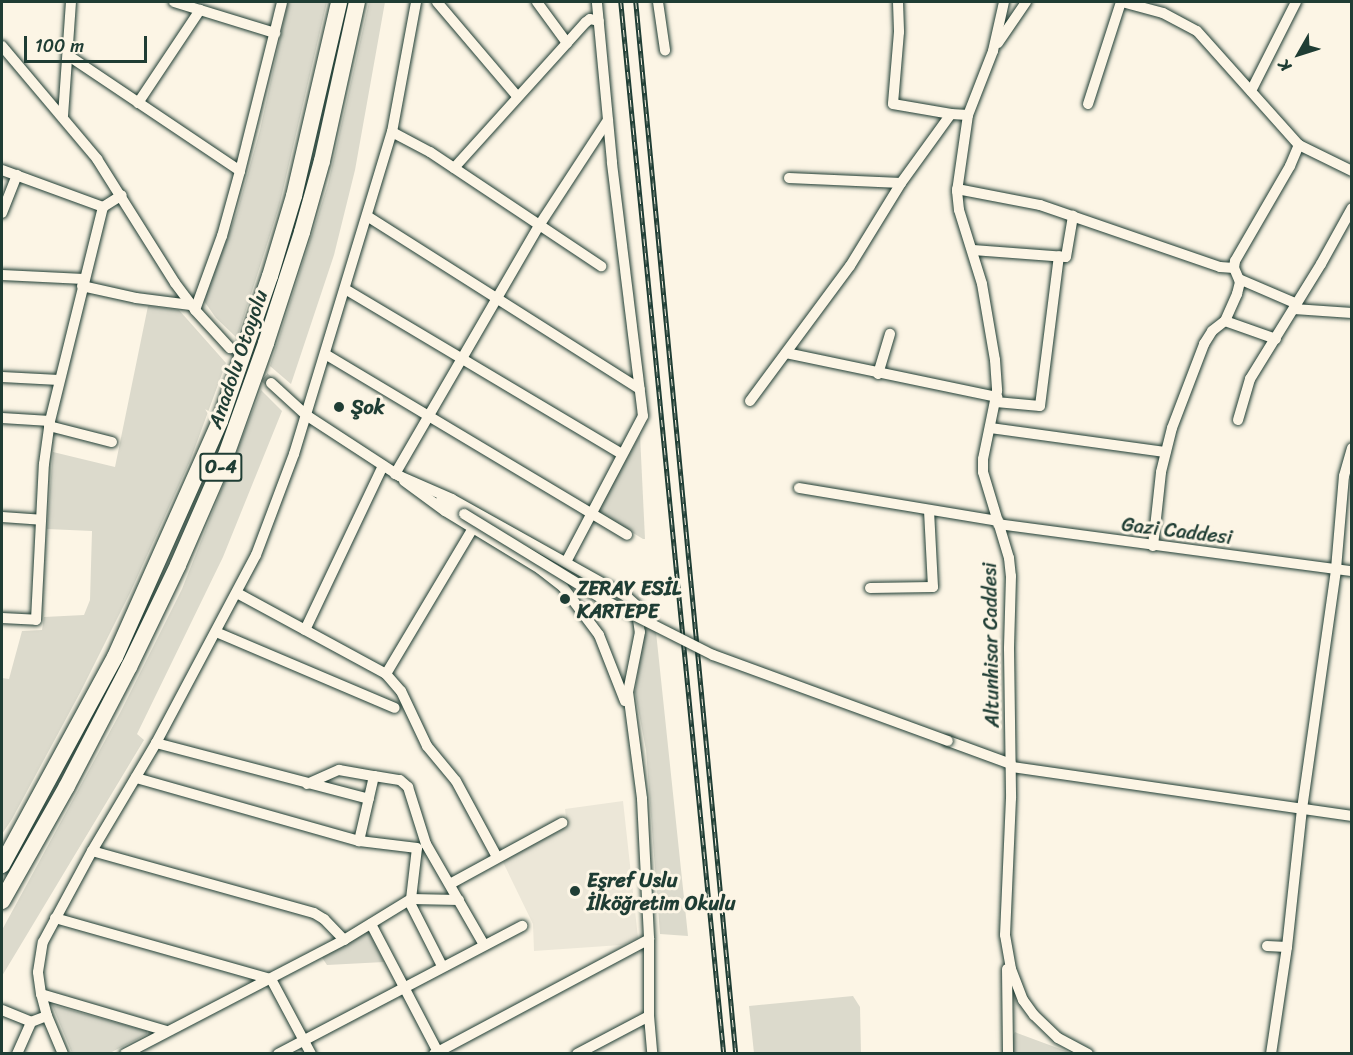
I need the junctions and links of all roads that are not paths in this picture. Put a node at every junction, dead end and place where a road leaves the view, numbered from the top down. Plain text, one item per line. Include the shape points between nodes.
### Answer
1 (71, 2) edge
2 (174, 2) edge
3 (282, 2) edge
4 (339, 2) edge
5 (357, 2) edge
6 (416, 2) edge
7 (437, 2) edge
8 (537, 2) edge
9 (597, 2) edge
10 (658, 2) edge
11 (898, 2) edge
12 (1004, 2) edge
13 (1026, 2) edge
14 (1122, 2) edge
15 (1296, 2) edge
16 (201, 10) junction
17 (599, 21) junction
18 (275, 33) junction
19 (567, 43) junction
20 (2, 46) edge
21 (665, 50) dead end
22 (993, 51) junction
23 (69, 56) junction
24 (1251, 91) junction
25 (517, 96) junction
26 (138, 103) junction
27 (1088, 104) dead end
28 (951, 114) junction
29 (968, 115) junction
30 (63, 116) junction
31 (608, 120) junction
32 (392, 132) junction
33 (1299, 145) junction
34 (454, 168) junction
35 (2, 170) edge
36 (240, 171) junction
37 (1352, 171) edge
38 (17, 175) junction
39 (789, 178) dead end
40 (901, 183) junction
41 (957, 189) junction
42 (122, 195) junction
43 (103, 207) junction
44 (1352, 208) edge
45 (2, 213) edge
46 (367, 216) junction
47 (1073, 216) junction
48 (540, 224) junction
49 (973, 250) junction
50 (1059, 256) junction
51 (601, 266) dead end
52 (1234, 268) junction
53 (2, 275) edge
54 (1239, 279) junction
55 (83, 282) junction
56 (345, 289) junction
57 (497, 299) junction
58 (1296, 306) junction
59 (193, 307) junction
60 (1352, 313) edge
61 (1225, 321) junction
62 (890, 334) dead end
63 (1276, 339) junction
64 (230, 348) tunnel mouth
65 (786, 352) junction
66 (325, 354) junction
67 (462, 359) junction
68 (878, 374) junction
69 (2, 377) edge
70 (59, 380) junction
71 (271, 383) tunnel mouth
72 (640, 389) junction
73 (996, 400) junction
74 (750, 401) dead end
75 (306, 415) junction
76 (428, 417) junction
77 (2, 418) edge
78 (1238, 420) dead end
79 (50, 424) junction
80 (990, 428) junction
81 (112, 442) dead end
82 (1352, 448) edge
83 (1165, 452) junction
84 (622, 454) junction
85 (383, 466) junction
86 (395, 474) junction
87 (799, 488) dead end
88 (929, 510) junction
89 (590, 513) junction
90 (2, 518) edge
91 (41, 520) junction
92 (998, 523) junction
93 (473, 528) junction
94 (627, 535) dead end
95 (167, 544) junction
96 (1153, 546) junction
97 (566, 562) junction
98 (1336, 569) junction
99 (1352, 572) edge
100 (870, 588) dead end
101 (237, 594) junction
102 (2, 618) edge
103 (304, 630) junction
104 (216, 632) junction
105 (386, 674) junction
106 (395, 708) dead end
107 (630, 716) junction
108 (156, 743) junction
109 (1012, 766) junction
110 (374, 776) junction
111 (136, 778) junction
112 (307, 784) junction
113 (369, 799) junction
114 (1302, 808) junction
115 (1352, 816) edge
116 (562, 823) dead end
117 (359, 841) junction
118 (2, 842) edge
119 (422, 846) junction
120 (92, 851) junction
121 (497, 857) junction
122 (2, 865) edge
123 (450, 884) junction
124 (5, 895) edge
125 (410, 900) junction
126 (459, 900) junction
127 (2, 906) edge
128 (55, 918) junction
129 (371, 924) junction
130 (522, 926) dead end
131 (649, 939) junction
132 (344, 940) junction
133 (484, 945) junction
134 (1267, 946) dead end
135 (1287, 947) junction
136 (1007, 951) junction
137 (442, 966) junction
138 (271, 979) junction
139 (405, 986) junction
140 (40, 994) junction
141 (2, 1010) edge
142 (47, 1016) junction
143 (649, 1016) junction
144 (31, 1022) junction
145 (167, 1031) junction
146 (304, 1040) junction
147 (17, 1053) edge
148 (63, 1053) edge
149 (125, 1053) edge
150 (278, 1053) edge
151 (311, 1053) edge
152 (437, 1053) edge
153 (577, 1053) edge
154 (652, 1053) edge
155 (1008, 1053) edge
156 (1088, 1053) edge
157 (1271, 1053) edge

1 - 23 street
2 - 16 street
3 - 18 street
4 - 95 highway, Anadolu Otoyolu / O-4 via 306,152 270,276 220,422
5 - 124 highway, Anadolu Otoyolu / O-4 via 302,232 226,455 129,667
6 - 32 street
7 - 25 street
8 - 19 street
9 - 17 street
10 - 21 street
11 - 28 street via 893,104
12 - 22 street, Altunhisar Caddesi
13 - 22 street
14 - 24 street via 1162,13 1197,31
14 - 27 street
15 - 24 street
16 - 18 street
16 - 26 street
17 - 19 street via 590,19
17 - 31 street
18 - 36 street
19 - 25 street
20 - 30 street
22 - 29 street, Altunhisar Caddesi
23 - 26 street
23 - 30 street
24 - 33 street
25 - 34 street
26 - 36 street
28 - 29 street
28 - 40 street
29 - 41 street, Altunhisar Caddesi
30 - 42 street
31 - 48 street
31 - 72 street
32 - 34 street
32 - 46 street
33 - 37 street
33 - 52 street
34 - 48 street
35 - 38 street
36 - 59 street via 222,236
38 - 43 street
38 - 45 street
39 - 40 street
40 - 65 street via 850,266
41 - 47 street via 1012,198
41 - 49 street, Altunhisar Caddesi via 959,210
42 - 43 street
42 - 59 street
43 - 55 street
44 - 58 street
46 - 56 street
46 - 57 street
47 - 50 street via 1066,257
47 - 52 street via 1197,260
48 - 51 street
48 - 57 street
49 - 50 street
49 - 73 street, Altunhisar Caddesi via 991,334
50 - 73 street via 1040,406
52 - 54 street
53 - 55 street
54 - 58 street
54 - 61 street
55 - 59 street via 136,298
55 - 70 street
56 - 66 street
56 - 67 street
57 - 67 street
57 - 72 street
58 - 60 street
58 - 63 street
59 - 64 street
61 - 63 street
61 - 83 street via 1204,344
62 - 68 street
63 - 78 street via 1250,379
65 - 68 street
65 - 74 street
66 - 75 street
66 - 76 street
67 - 76 street
67 - 84 street
68 - 73 street
69 - 70 street
70 - 79 street
71 - 75 street
72 - 84 street via 643,416
73 - 80 street, Altunhisar Caddesi
75 - 85 street
75 - 101 street via 256,555
76 - 86 street
76 - 89 street
77 - 79 street
79 - 81 street
79 - 91 street
80 - 83 street
80 - 92 street, Altunhisar Caddesi via 983,472
82 - 98 street via 1344,476
83 - 96 street
84 - 89 street
85 - 86 street
85 - 103 street
86 - 93 street
86 - 97 street via 431,487
86 - 109 street, bridge via 606,601 713,655
87 - 88 street, Gazi Caddesi
88 - 92 street, Gazi Caddesi
88 - 100 street via 933,588
89 - 94 street
89 - 97 street
90 - 91 street
91 - 102 street via 36,620
92 - 96 street, Gazi Caddesi
92 - 109 street, Altunhisar Caddesi via 1011,576
93 - 105 street
93 - 107 street via 540,569 570,594 599,635
95 - 118 highway via 24,809
95 - 122 highway, Anadolu Otoyolu / O-4 via 115,657
96 - 98 street, Gazi Caddesi
97 - 107 street via 636,605 640,632 629,682
98 - 99 street, Gazi Caddesi
98 - 114 street
101 - 103 street
101 - 104 street
103 - 105 street
104 - 106 street
104 - 108 street
105 - 121 street via 402,691 427,746 456,781
107 - 131 street via 641,789
108 - 111 street
108 - 112 street
109 - 114 street
109 - 136 street, Altunhisar Caddesi
110 - 112 street via 339,770
110 - 113 street
110 - 119 street via 406,784
111 - 117 street
111 - 120 street
112 - 113 street
113 - 117 street
114 - 115 street
114 - 135 street
116 - 121 street
117 - 119 street
119 - 123 street
119 - 125 street
120 - 128 street
120 - 132 street via 314,913
121 - 123 street
123 - 126 street
124 - 127 highway, Anadolu Otoyolu
125 - 126 street
125 - 129 street
125 - 137 street
126 - 133 street
128 - 138 street
128 - 140 street via 40,952
129 - 132 street
129 - 139 street
130 - 133 street
131 - 143 street
131 - 152 street
132 - 138 street
133 - 137 street
134 - 135 street
135 - 157 street
136 - 155 street
136 - 156 street, Altunhisar Caddesi via 1016,984 1034,1015 1058,1038
137 - 139 street
138 - 145 street
138 - 146 street
139 - 146 street
139 - 152 street
140 - 142 street
140 - 145 street
141 - 144 street
142 - 144 street
142 - 148 street
143 - 153 street
143 - 154 street
144 - 147 street
145 - 149 street
146 - 150 street
146 - 151 street

